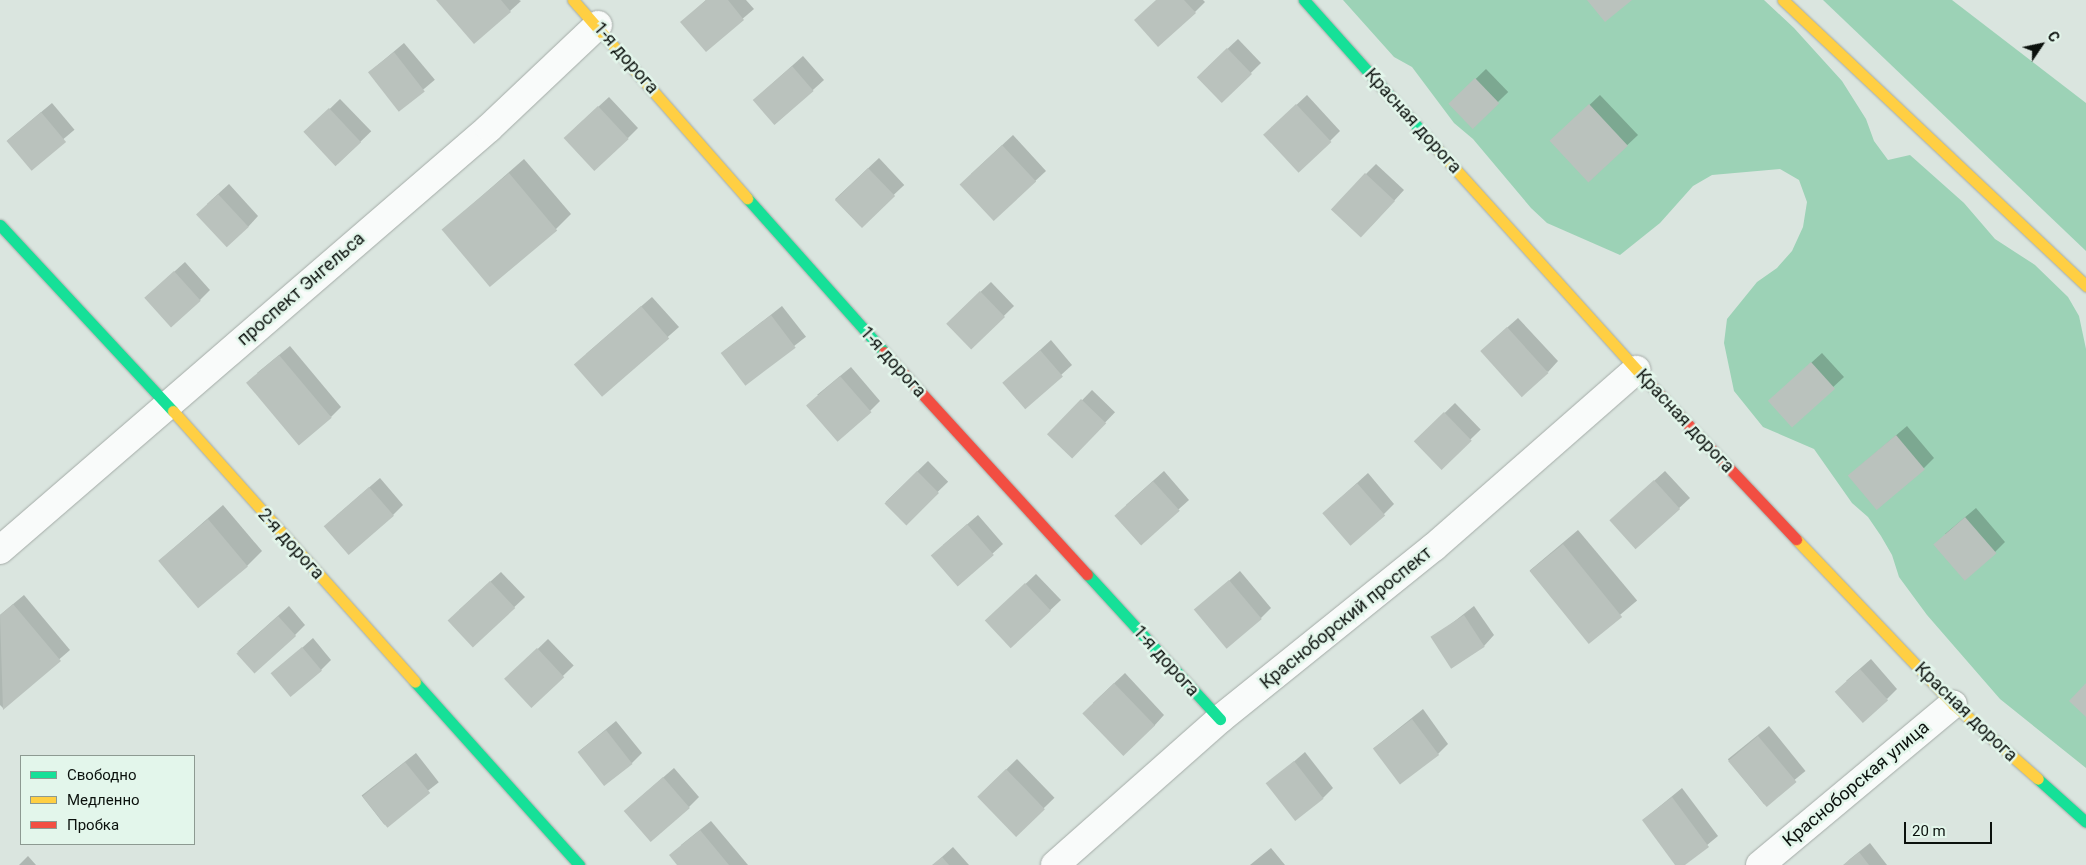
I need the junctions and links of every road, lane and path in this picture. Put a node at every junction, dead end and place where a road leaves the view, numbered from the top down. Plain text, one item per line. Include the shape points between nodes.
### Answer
1 (573, 0) edge
2 (1304, 0) edge
3 (1783, 0) edge
4 (598, 24) junction
5 (0, 225) edge
6 (2086, 286) edge
7 (1636, 370) junction
8 (167, 405) junction
9 (0, 550) edge
10 (1953, 704) junction
11 (1220, 719) junction
12 (2086, 822) edge
13 (579, 865) edge
14 (1055, 865) edge
15 (1760, 865) edge

1 - 4 street, 1-я дорога
2 - 7 street, Красная дорога
3 - 6 street
4 - 8 street, проспект Энгельса via 488,128
4 - 11 street, 1-я дорога via 855,321
5 - 8 street, 2-я дорога
7 - 10 street, Красная дорога
7 - 11 street, Красноборский проспект via 1434,547
8 - 9 street, проспект Энгельса
8 - 13 street, 2-я дорога
10 - 12 street, Красная дорога
10 - 15 street, Красноборская улица
11 - 14 street, Красноборский проспект

